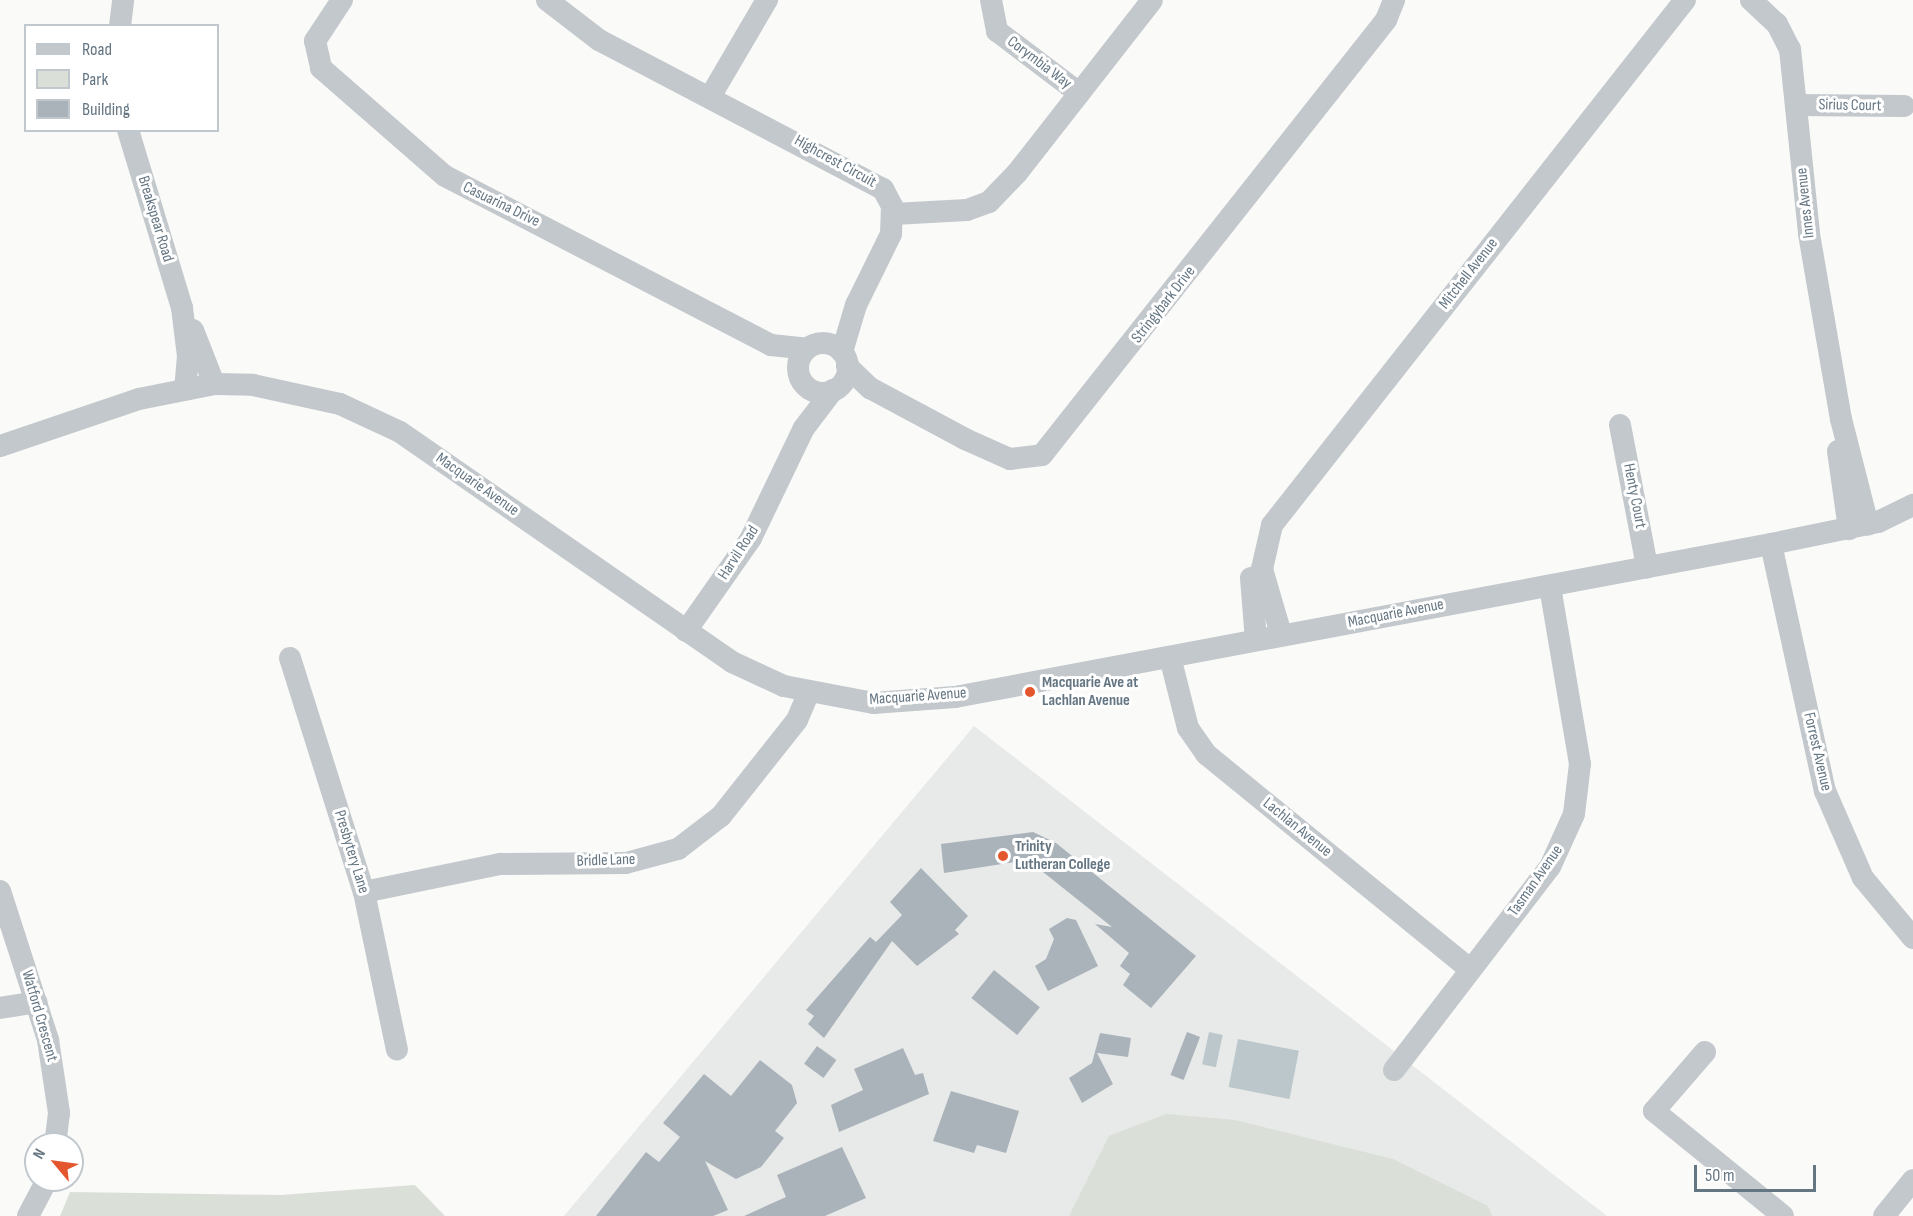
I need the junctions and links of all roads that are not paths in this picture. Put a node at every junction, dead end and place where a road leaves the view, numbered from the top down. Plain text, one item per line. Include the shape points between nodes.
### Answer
1 (123, 0) edge
2 (342, 0) edge
3 (547, 0) edge
4 (767, 0) edge
5 (991, 0) edge
6 (1152, 0) edge
7 (1394, 0) edge
8 (1685, 0) edge
9 (1751, 0) edge
10 (120, 24) edge
11 (1079, 93) junction
12 (710, 97) junction
13 (1796, 105) junction
14 (1904, 106) dead end
15 (129, 132) edge
16 (894, 214) junction
17 (182, 308) junction
18 (771, 345) junction
19 (832, 364) junction
20 (800, 377) junction
21 (214, 384) junction
22 (184, 389) junction
23 (1620, 424) dead end
24 (0, 446) edge
25 (784, 469) junction
26 (1913, 505) edge
27 (1858, 527) junction
28 (1771, 544) junction
29 (1262, 552) junction
30 (1647, 567) junction
31 (1550, 586) junction
32 (686, 631) junction
33 (1281, 634) junction
34 (1256, 640) junction
35 (1170, 657) junction
36 (290, 658) dead end
37 (809, 693) junction
38 (0, 891) edge
39 (364, 892) junction
40 (1913, 938) edge
41 (1470, 969) junction
42 (36, 1002) junction
43 (0, 1008) edge
44 (396, 1050) dead end
45 (1705, 1052) dead end
46 (1394, 1070) dead end
47 (55, 1132) edge
48 (1913, 1180) edge
49 (41, 1192) edge
50 (28, 1216) edge
51 (1783, 1216) edge
52 (1884, 1216) edge

1 - 10 street
2 - 18 street, Casuarina Drive via 315,41 321,68 445,176
3 - 12 street, Highcrest Circuit via 598,40
4 - 12 street
5 - 11 street, Corymbia Way via 988,11 997,32
6 - 11 street
7 - 19 street, Stringybark Drive via 1386,20 1042,456 1010,459 870,388
8 - 29 street, Mitchell Avenue via 1279,514
9 - 13 street, Innes Avenue via 1784,34
11 - 16 street via 989,202 968,210
12 - 16 street, Highcrest Circuit via 875,180
13 - 14 street, Sirius Court
13 - 27 street, Innes Avenue via 1809,234 1841,419 1838,451
15 - 17 street, Breakspear Road
16 - 19 street, Harvil Road via 887,246 856,305
17 - 21 street, Breakspear Road
17 - 22 street, Breakspear Road via 188,356
18 - 19 street, Casuarina Drive
18 - 20 street, Casuarina Drive
19 - 20 street, Harvil Road
19 - 20 street via 819,392
19 - 25 street, Harvil Road
20 - 25 street, Harvil Road
21 - 22 street, Macquarie Avenue
21 - 32 street, Macquarie Avenue via 278,388 371,416
22 - 24 street, Macquarie Avenue
23 - 30 street, Henty Court
25 - 32 street, Harvil Road via 751,538
26 - 27 street, Macquarie Avenue
27 - 28 street, Macquarie Avenue
28 - 30 street, Macquarie Avenue
28 - 40 street, Forrest Avenue via 1825,791 1863,878
29 - 33 street via 1268,603
29 - 34 street, Mitchell Avenue via 1251,580
30 - 31 street, Macquarie Avenue
31 - 33 street, Macquarie Avenue
31 - 41 street, Tasman Avenue via 1580,764 1574,814 1550,867
32 - 37 street, Macquarie Avenue via 756,673
33 - 34 street, Macquarie Avenue
34 - 35 street, Macquarie Avenue
35 - 37 street, Macquarie Avenue via 918,701 873,703
35 - 41 street, Lachlan Avenue via 1188,728 1206,754
36 - 39 street, Presbytery Lane
37 - 39 street, Bridle Lane via 797,720 722,816 678,849 626,863 501,864
38 - 42 street, Watford Crescent
39 - 44 street, Presbytery Lane
41 - 46 street, Tasman Avenue
42 - 43 street
42 - 47 street, Watford Crescent via 56,1080
45 - 51 street via 1654,1111
48 - 52 street
49 - 50 street

